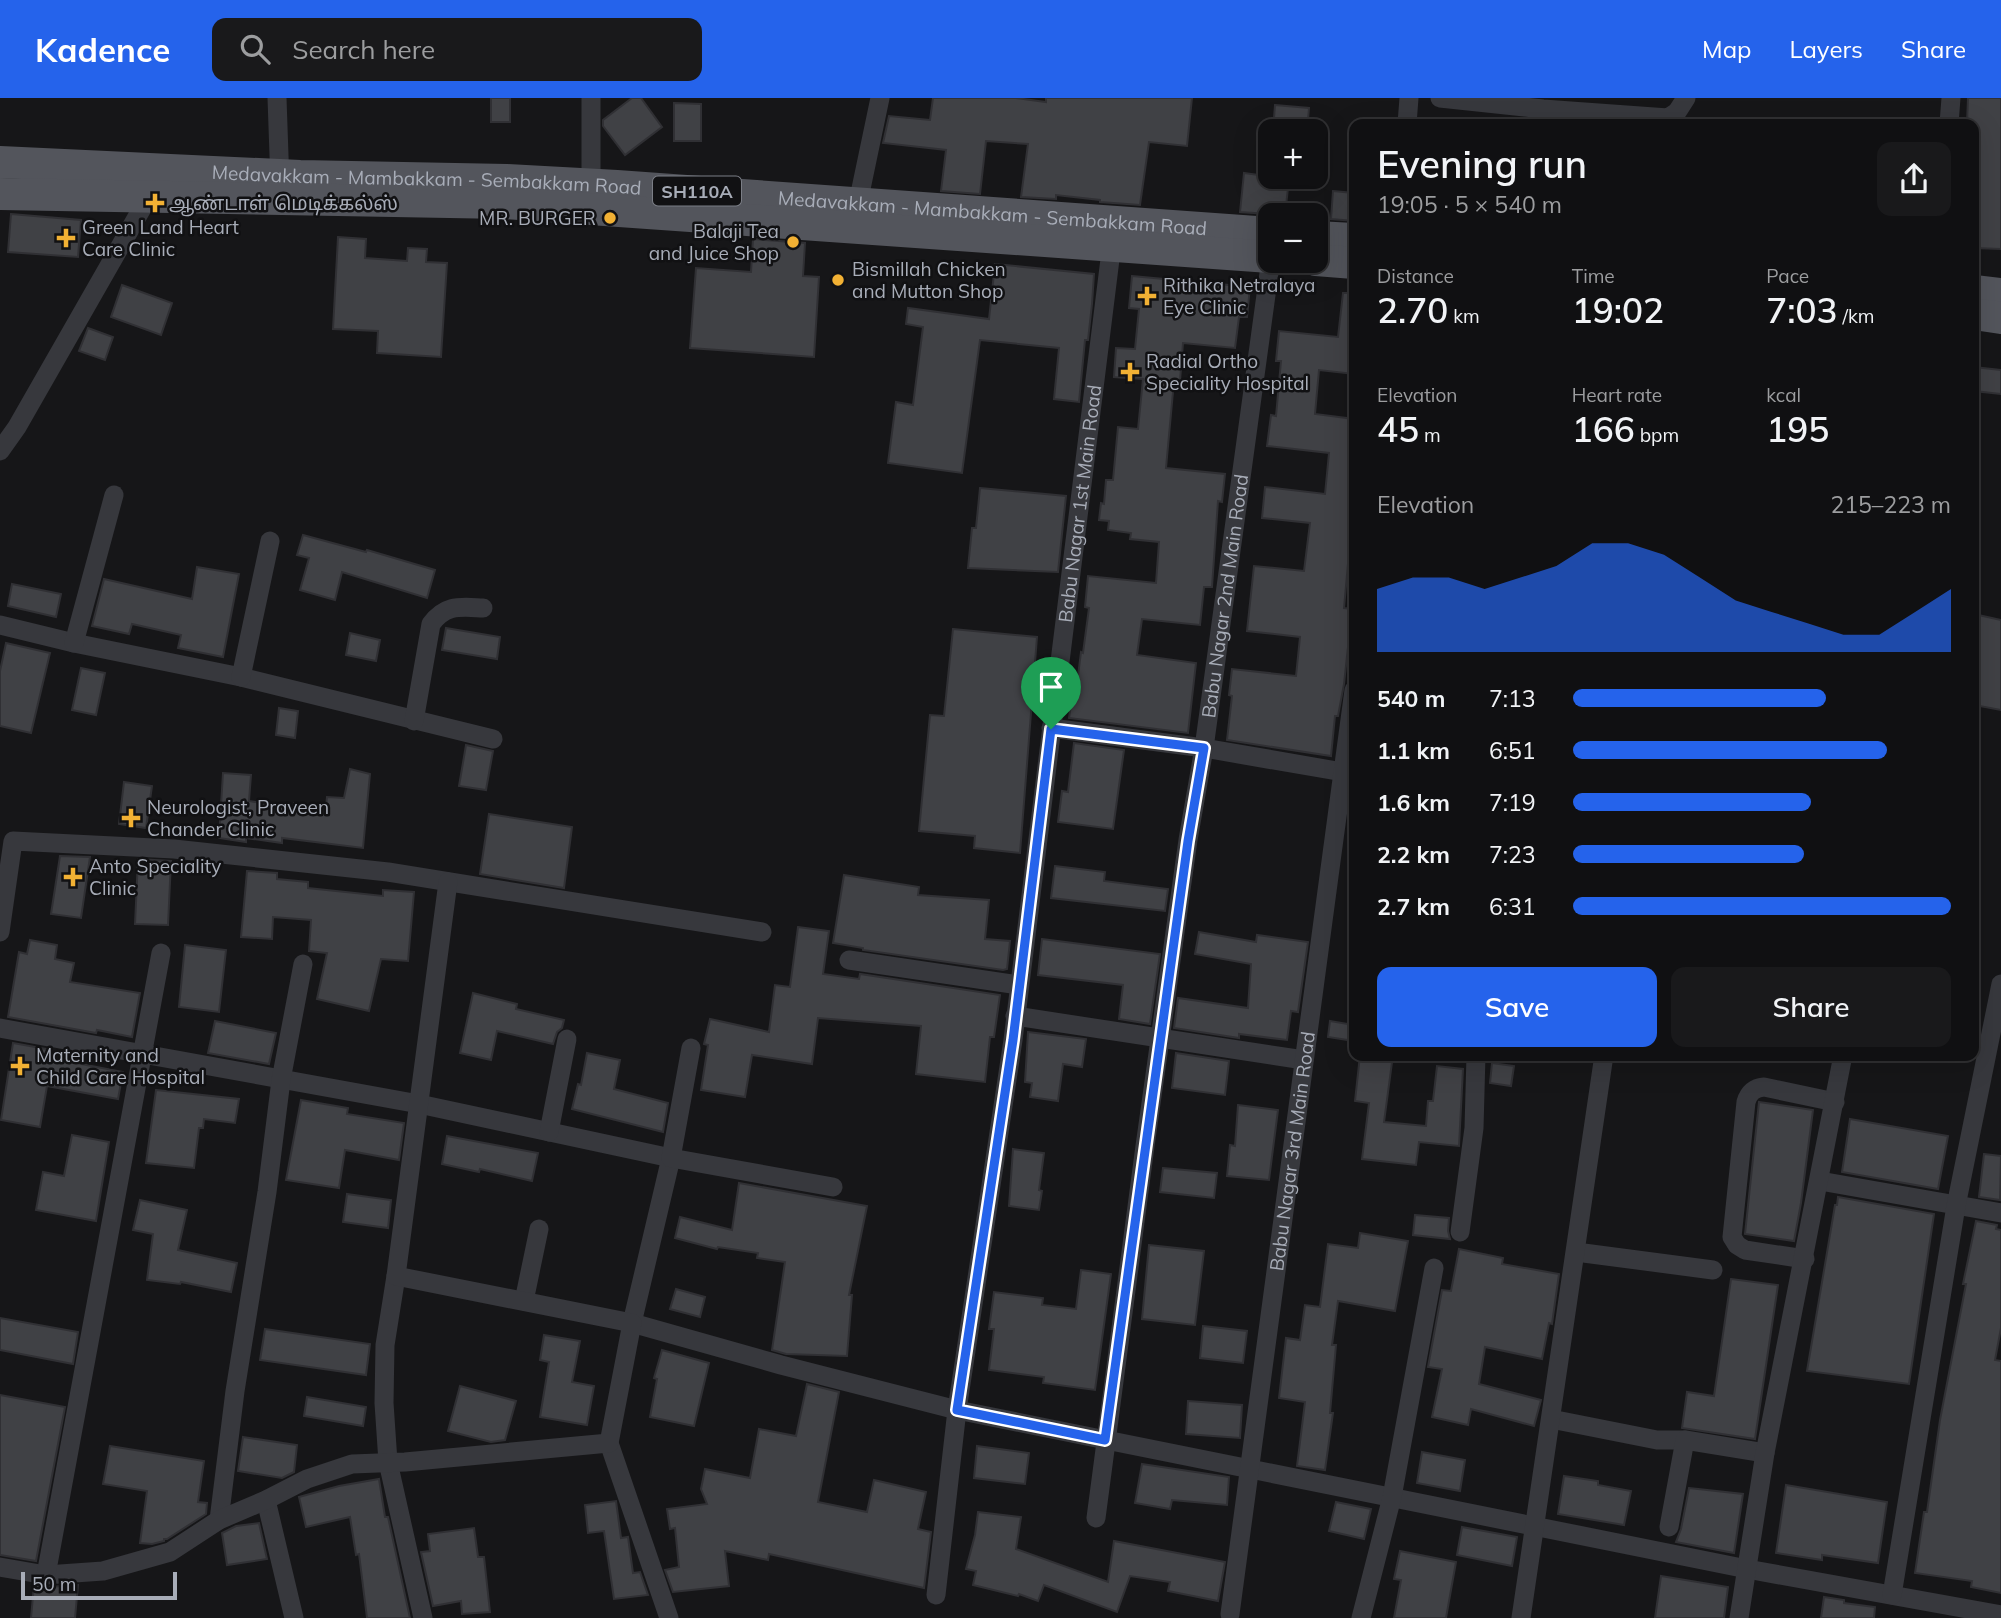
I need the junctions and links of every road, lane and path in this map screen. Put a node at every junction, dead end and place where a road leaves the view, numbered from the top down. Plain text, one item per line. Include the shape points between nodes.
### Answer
1 (277, 98) edge
2 (591, 98) edge
3 (880, 98) edge
4 (1409, 98) edge
5 (1440, 98) edge
6 (1686, 98) edge
7 (1951, 98) edge
8 (1543, 104) edge
9 (1407, 119) edge
10 (1949, 119) edge
11 (0, 162) edge
12 (280, 186) junction
13 (0, 194) edge
14 (149, 196) junction
15 (591, 196) junction
16 (858, 203) junction
17 (1113, 234) junction
18 (1328, 238) edge
19 (1349, 239) edge
20 (1258, 248) edge
21 (1328, 261) edge
22 (1349, 263) edge
23 (1269, 273) edge
24 (1979, 292) edge
25 (2001, 294) edge
26 (1979, 315) edge
27 (2001, 318) edge
28 (8, 426) edge
29 (0, 451) edge
30 (114, 495) dead end
31 (270, 541) dead end
32 (482, 608) dead end
33 (0, 625) edge
34 (75, 643) junction
35 (241, 677) junction
36 (414, 721) junction
37 (1349, 727) edge
38 (1051, 729) junction
39 (493, 740) dead end
40 (1204, 748) junction
41 (1343, 772) junction
42 (1347, 808) edge
43 (6, 840) edge
44 (448, 882) junction
45 (0, 932) edge
46 (762, 932) dead end
47 (161, 953) dead end
48 (849, 960) dead end
49 (303, 964) dead end
50 (2001, 984) edge
51 (1019, 985) junction
52 (1016, 1016) junction
53 (0, 1028) edge
54 (1160, 1037) junction
55 (567, 1039) dead end
56 (691, 1048) dead end
57 (142, 1055) junction
58 (1304, 1060) junction
59 (1476, 1061) edge
60 (1603, 1061) edge
61 (1842, 1061) edge
62 (281, 1080) junction
63 (1835, 1102) junction
64 (419, 1104) junction
65 (549, 1132) junction
66 (671, 1158) junction
67 (1820, 1181) junction
68 (833, 1187) dead end
69 (1956, 1206) junction
70 (2001, 1213) edge
71 (539, 1229) dead end
72 (1460, 1232) dead end
73 (1576, 1252) junction
74 (1805, 1259) junction
75 (1434, 1268) dead end
76 (1713, 1270) dead end
77 (397, 1276) junction
78 (524, 1301) junction
79 (632, 1323) junction
80 (957, 1410) junction
81 (1551, 1419) junction
82 (1105, 1440) junction
83 (1685, 1440) junction
84 (609, 1443) junction
85 (1765, 1453) junction
86 (388, 1462) junction
87 (1250, 1468) junction
88 (1392, 1497) junction
89 (266, 1500) junction
90 (1096, 1518) dead end
91 (219, 1520) junction
92 (1535, 1526) junction
93 (1669, 1527) dead end
94 (0, 1567) edge
95 (1747, 1569) junction
96 (46, 1575) junction
97 (936, 1595) dead end
98 (1892, 1595) junction
99 (1230, 1614) dead end
100 (2001, 1615) edge
101 (294, 1618) edge
102 (423, 1618) edge
103 (669, 1618) edge
104 (1361, 1618) edge
105 (1521, 1618) edge
106 (1739, 1618) edge

1 - 12 street
2 - 15 street
3 - 16 street
4 - 9 street
5 - 8 street
6 - 8 street via 1668,118
7 - 10 street
11 - 12 main road, Medavakkam - Mambakkam - Sembakkam Road / SH110A
12 - 14 main road, Medavakkam - Mambakkam - Sembakkam Road / SH110A
12 - 15 main road, Medavakkam - Mambakkam - Sembakkam Road / SH110A
13 - 14 main road, Medavakkam - Mambakkam - Sembakkam Road / SH110A
14 - 28 street
15 - 16 main road, Medavakkam - Mambakkam - Sembakkam Road / SH110A
15 - 17 main road, Medavakkam - Mambakkam - Sembakkam Road / SH110A
16 - 17 main road, Medavakkam - Mambakkam - Sembakkam Road / SH110A
17 - 20 main road, Medavakkam - Mambakkam - Sembakkam Road / SH110A
17 - 38 street, Babu Nagar 1st Main Road
18 - 19 main road
21 - 22 main road
23 - 40 street, Babu Nagar 2nd Main Road
24 - 25 main road
26 - 27 main road
28 - 29 street
30 - 34 street
31 - 35 street
32 - 36 street via 446,609 431,624
33 - 34 street
34 - 35 street
35 - 36 street
36 - 39 street
37 - 41 street, Babu Nagar 3rd Main Road
38 - 40 street
38 - 51 street, Babu Nagar 1st Main Road
40 - 41 street
40 - 54 street, Babu Nagar 2nd Main Road
41 - 42 street, Babu Nagar 3rd Main Road
42 - 58 street, Babu Nagar 3rd Main Road
43 - 44 street via 174,849
43 - 45 street
44 - 46 street
44 - 64 street
47 - 57 street
48 - 51 street
49 - 62 street
50 - 69 street
51 - 52 street, Babu Nagar 1st Main Road
52 - 54 street
52 - 80 street, Babu Nagar 1st Main Road
53 - 57 street
54 - 58 street
54 - 82 street, Babu Nagar 2nd Main Road
55 - 65 street
56 - 66 street
57 - 62 street
57 - 96 street
58 - 87 street, Babu Nagar 3rd Main Road
59 - 72 street via 1474,1128
60 - 73 street
61 - 63 street
62 - 64 street
62 - 91 street
63 - 67 street
63 - 74 street via 1764,1087 1755,1088 1746,1102 1732,1237 1745,1250
64 - 65 street
64 - 77 street
65 - 66 street
66 - 68 street
66 - 79 street
67 - 69 street
67 - 74 street
69 - 70 street
69 - 98 street
71 - 78 street
73 - 76 street
73 - 81 street
74 - 85 street
75 - 88 street
77 - 78 street
77 - 86 street via 385,1345
78 - 79 street
79 - 80 street
79 - 84 street
80 - 82 street
80 - 97 street, Babu Nagar 1st Main Road
81 - 83 street via 1657,1440
81 - 92 street
82 - 87 street
82 - 90 street, Babu Nagar 2nd Main Road
83 - 85 street
83 - 93 street
84 - 86 street
84 - 103 street
85 - 95 street
86 - 89 street via 352,1464 307,1479
86 - 102 street
87 - 88 street
87 - 99 street, Babu Nagar 3rd Main Road
88 - 92 street
88 - 104 street
89 - 91 street
89 - 101 street
91 - 96 street via 170,1552 103,1571
92 - 95 street
92 - 105 street
94 - 96 street
95 - 98 street
95 - 106 street
98 - 100 street

